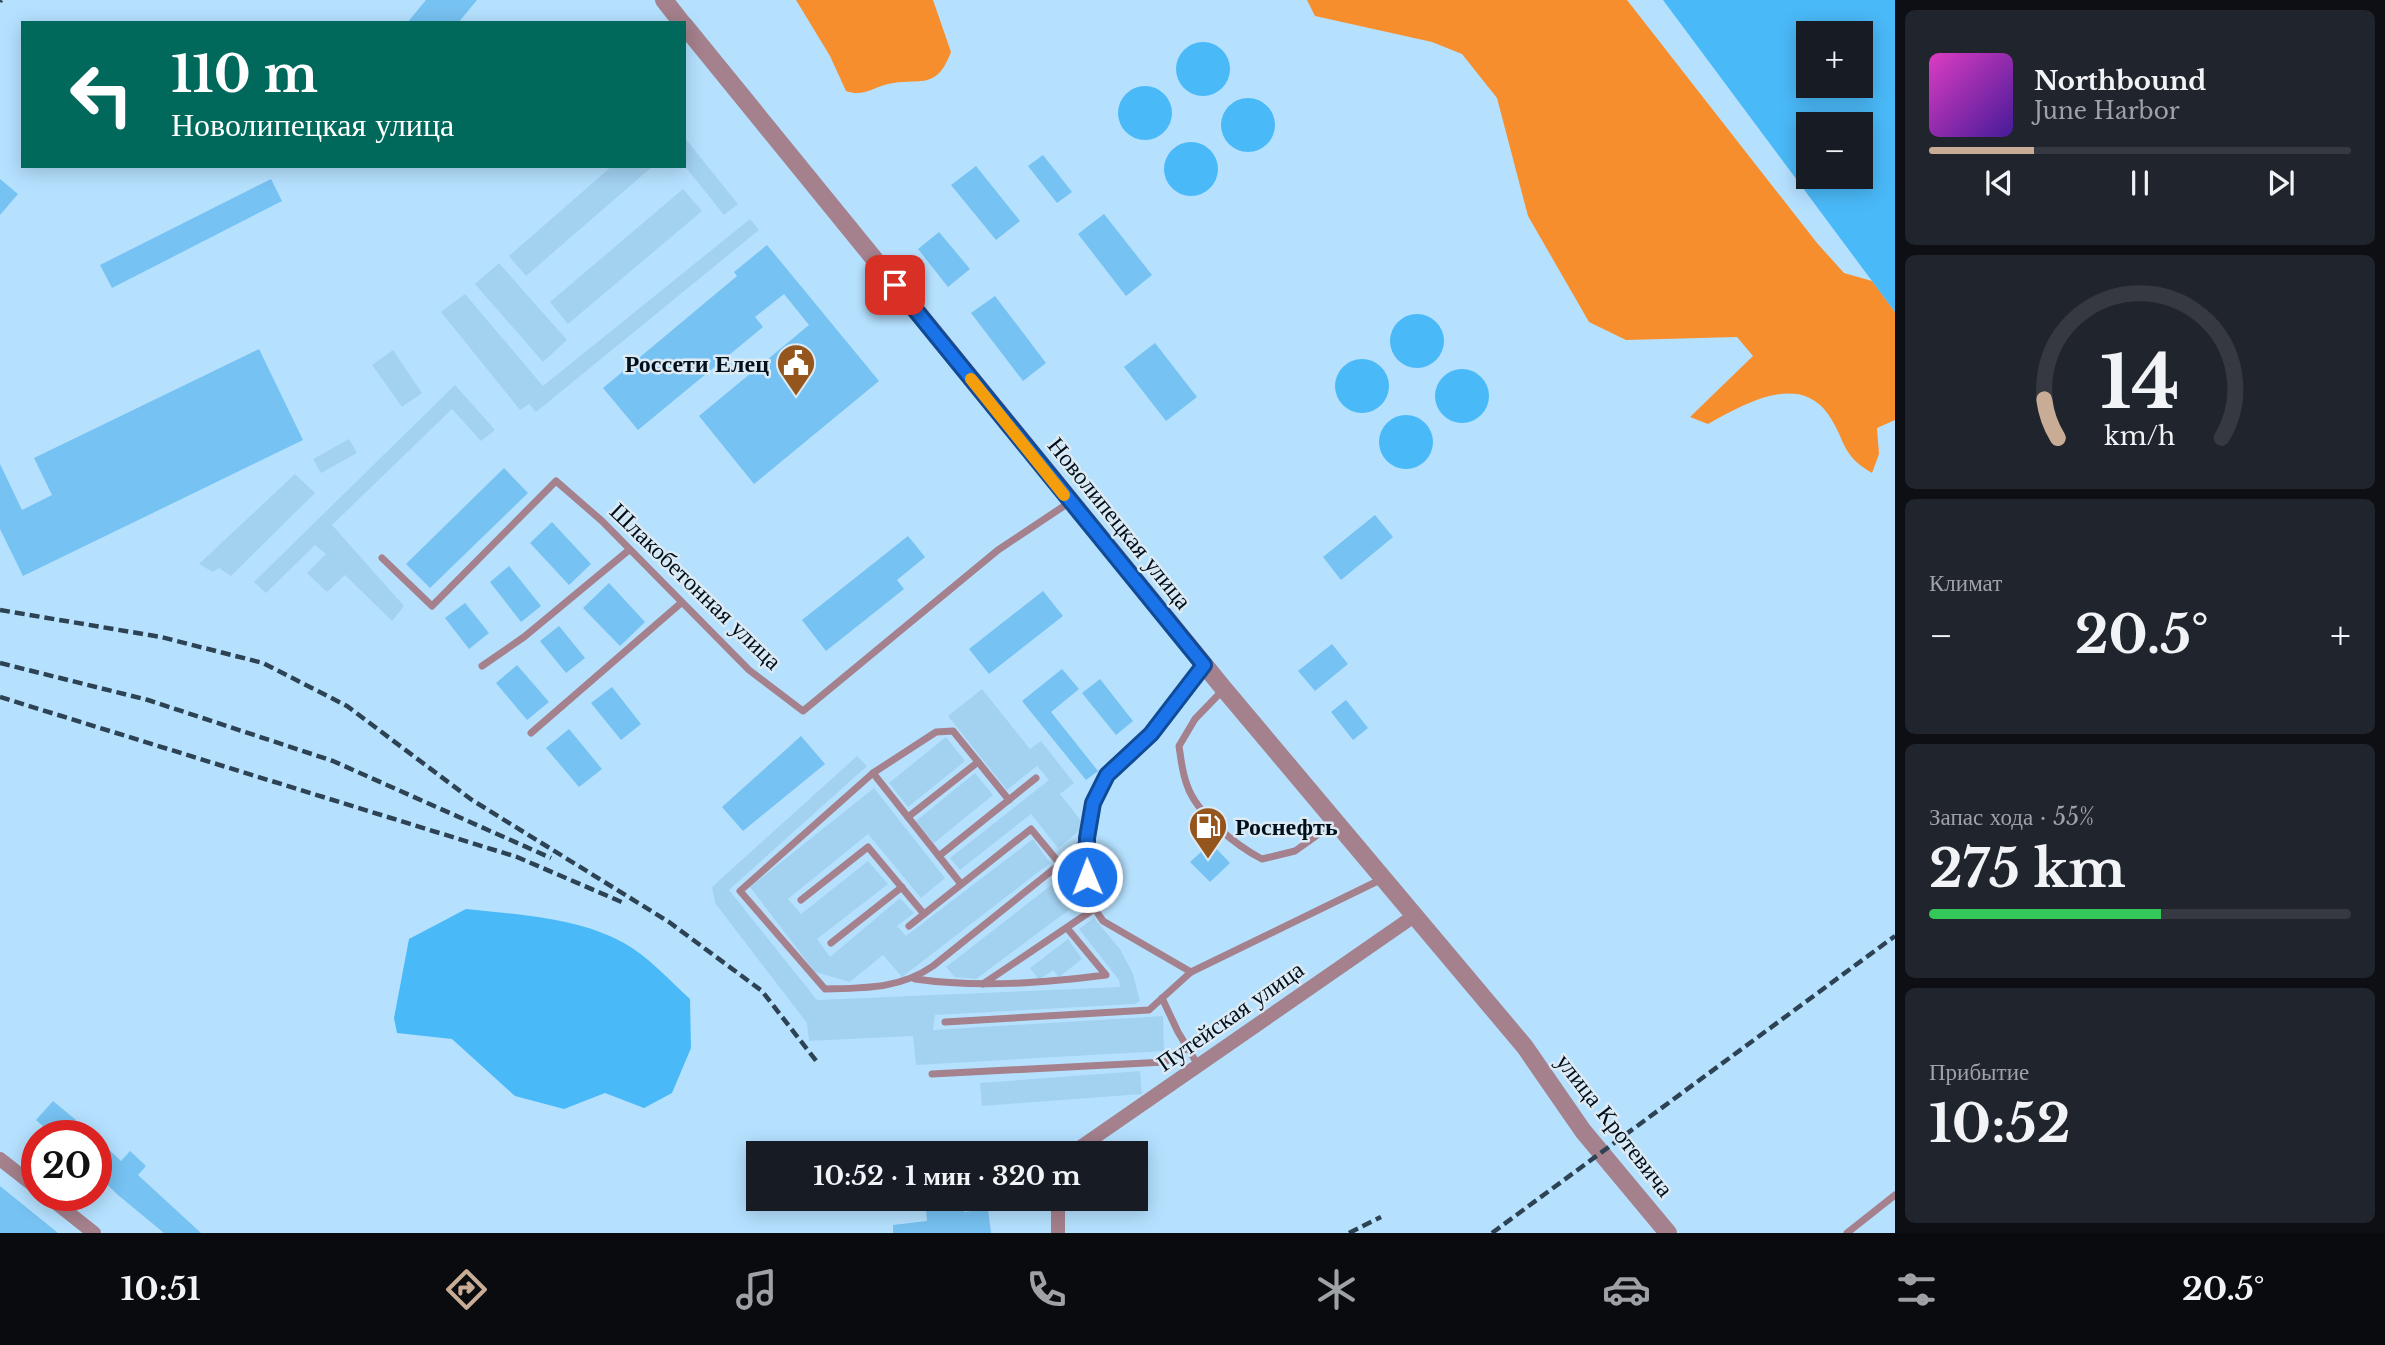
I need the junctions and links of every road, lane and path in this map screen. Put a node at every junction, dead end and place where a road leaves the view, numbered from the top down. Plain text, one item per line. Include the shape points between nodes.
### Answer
1 (664, 0) edge
2 (681, 21) edge
3 (686, 28) edge
4 (1070, 502) junction
5 (629, 550) junction
6 (382, 558) dead end
7 (681, 603) junction
8 (1204, 665) junction
9 (482, 666) dead end
10 (1224, 690) junction
11 (531, 733) dead end
12 (978, 762) junction
13 (873, 773) junction
14 (1036, 778) dead end
15 (1009, 800) junction
16 (908, 817) junction
17 (1336, 822) junction
18 (1087, 838) junction
19 (939, 856) junction
20 (1060, 864) junction
21 (1383, 878) junction
22 (961, 884) junction
23 (902, 887) junction
24 (802, 900) dead end
25 (1094, 909) junction
26 (924, 914) junction
27 (1414, 916) junction
28 (909, 926) dead end
29 (1067, 928) junction
30 (831, 943) dead end
31 (1191, 972) junction
32 (914, 979) junction
33 (982, 985) junction
34 (1161, 998) junction
35 (945, 1023) dead end
36 (1525, 1047) joint
37 (1187, 1048) junction
38 (1199, 1065) junction
39 (932, 1074) dead end
40 (1089, 1141) edge
41 (0, 1159) edge
42 (21, 1175) edge
43 (1895, 1195) edge
44 (66, 1211) edge
45 (1058, 1211) edge
46 (94, 1233) edge
47 (1058, 1233) edge
48 (1668, 1233) edge
49 (1847, 1233) edge

1 - 2 street, Новолипецкая улица
3 - 4 street, Новолипецкая улица
4 - 7 lane, Шлакобетонная улица via 998,550 803,711 749,670
4 - 8 street, Новолипецкая улица
5 - 6 lane, Шлакобетонная улица via 556,481 432,606
5 - 7 lane, Шлакобетонная улица
5 - 9 lane
7 - 11 lane
8 - 10 street, Новолипецкая улица
8 - 18 lane via 1151,734 1107,775 1093,803
10 - 17 street, Новолипецкая улица
10 - 17 lane via 1195,719 1179,746 1188,788 1216,825 1241,848 1262,859 1295,851
12 - 13 lane via 953,731 936,732
12 - 15 lane
12 - 16 lane
13 - 16 lane
13 - 32 lane via 740,891 825,989 883,987
14 - 15 lane
15 - 19 lane
16 - 19 lane
17 - 21 street, Новолипецкая улица
18 - 20 lane
18 - 25 lane via 1087,877
19 - 22 lane
20 - 22 lane via 1031,829
20 - 32 lane
21 - 27 street, Новолипецкая улица
21 - 31 lane
22 - 26 lane
23 - 24 lane via 868,847
23 - 26 lane
23 - 30 lane
25 - 29 lane
25 - 31 lane via 1103,921
26 - 28 lane
27 - 36 street, Новолипецкая улица
27 - 38 street, Путейская улица
29 - 33 lane
29 - 33 lane via 1107,975
31 - 34 lane
32 - 33 lane
34 - 35 lane via 1149,1010
34 - 37 lane
36 - 48 street, улица Кротевича via 1583,1131
37 - 38 lane
37 - 39 lane via 1165,1062
38 - 40 street, Путейская улица
41 - 42 street
43 - 49 lane
44 - 46 street
45 - 47 street

